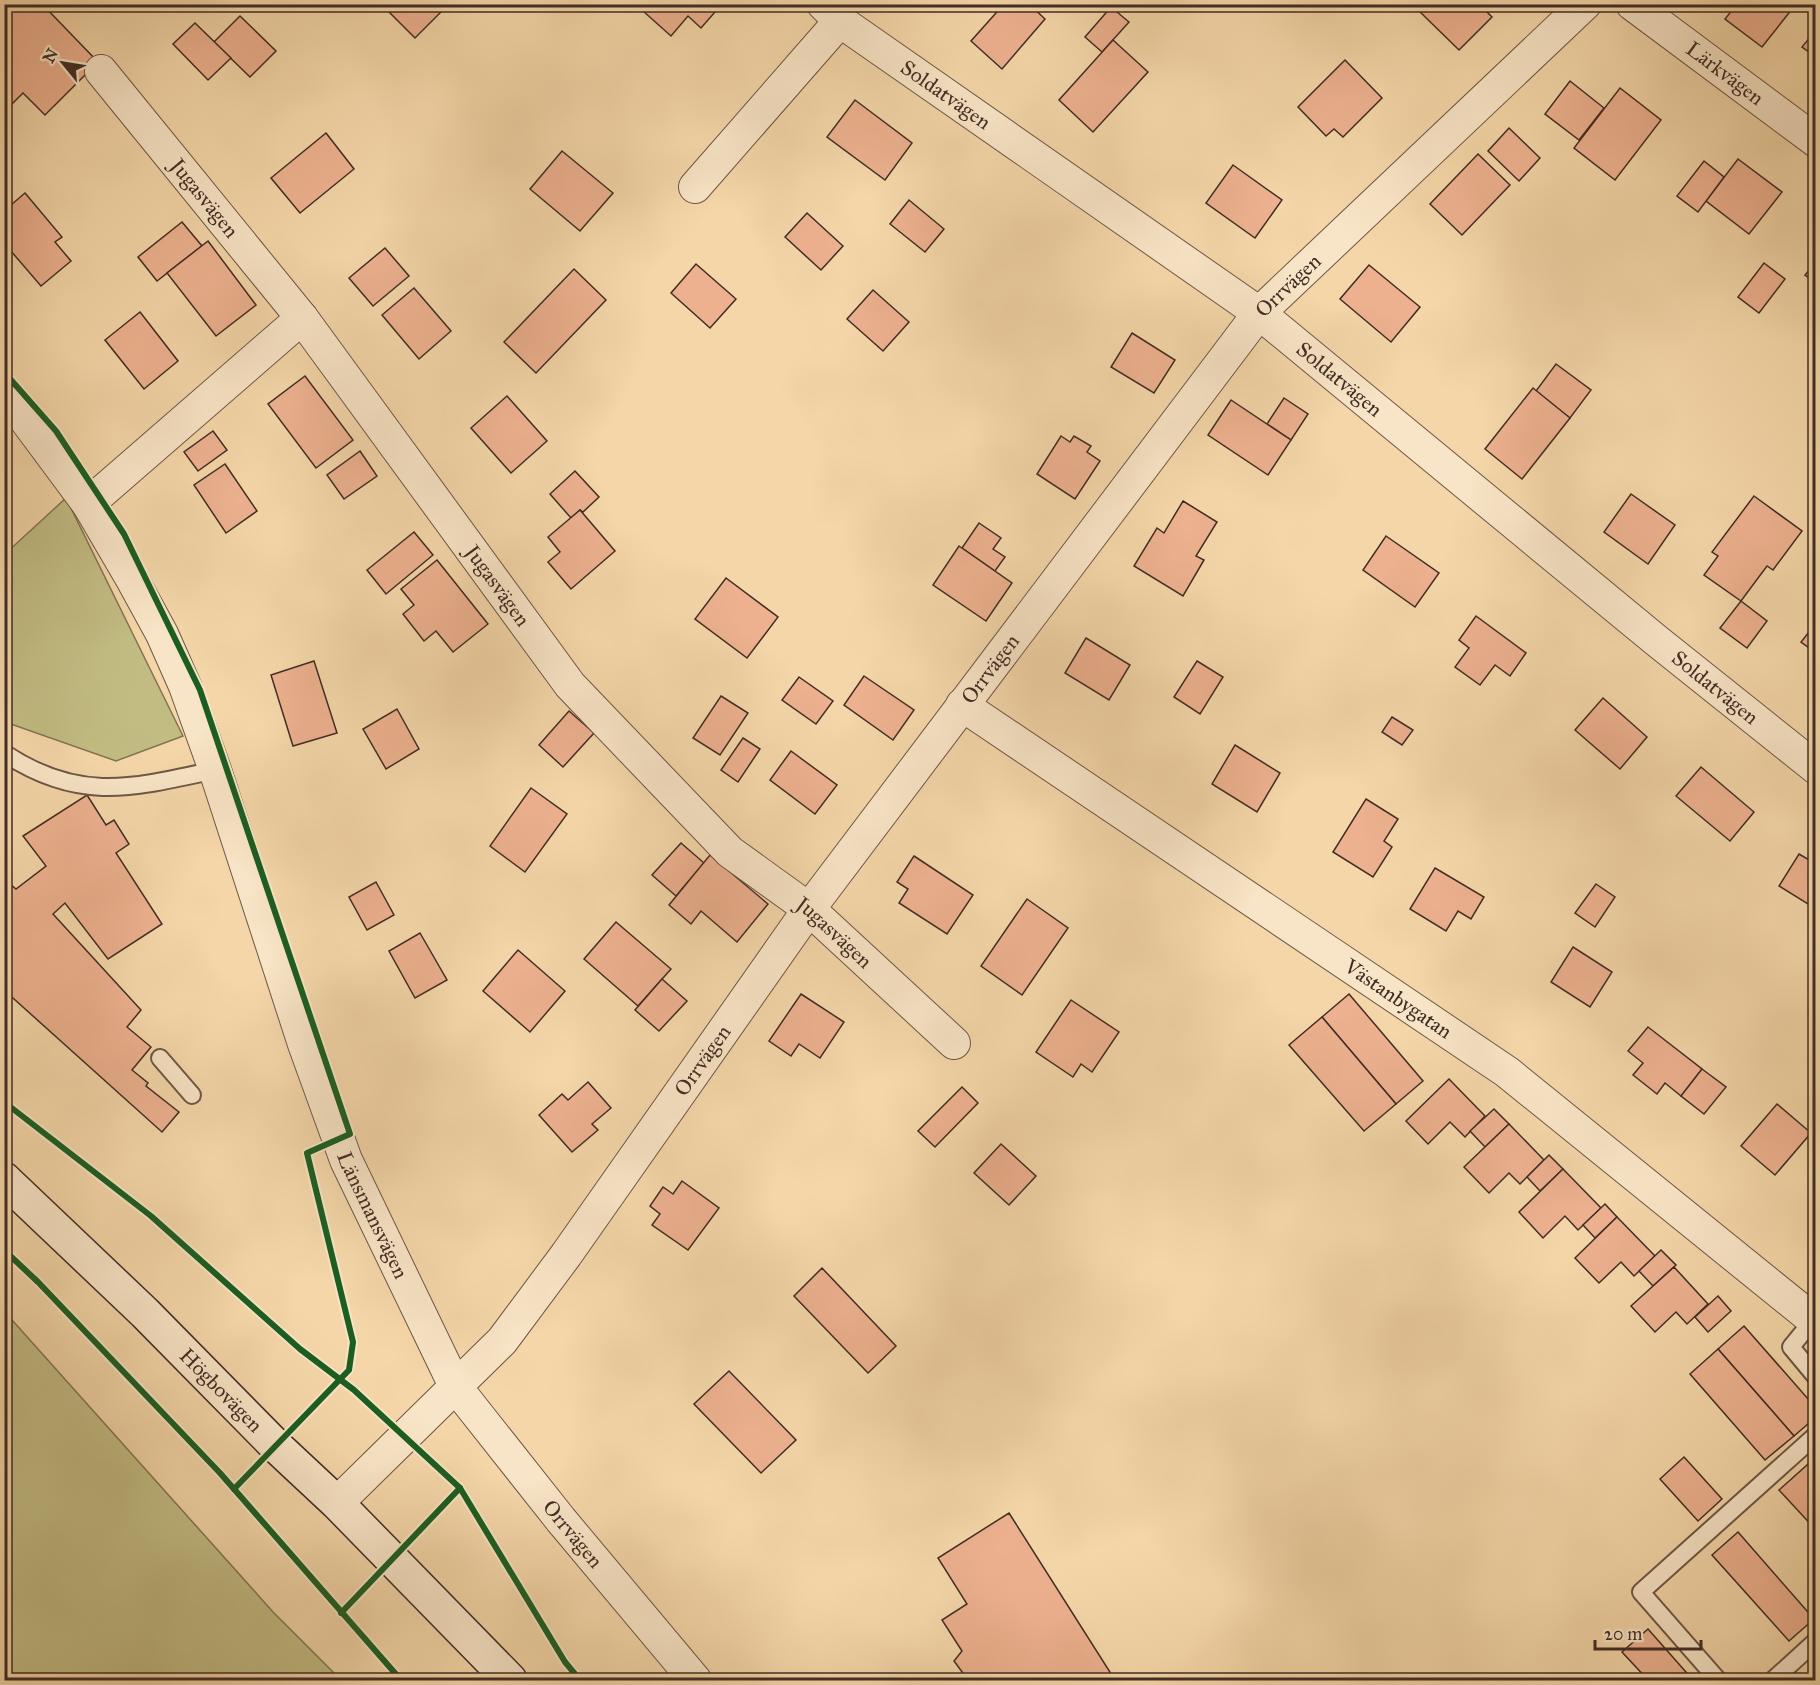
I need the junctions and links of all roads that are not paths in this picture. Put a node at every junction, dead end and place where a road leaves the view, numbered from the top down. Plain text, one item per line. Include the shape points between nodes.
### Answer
1 (1585, 4) edge
2 (1632, 4) edge
3 (832, 13) edge
4 (101, 71) dead end
5 (1815, 141) edge
6 (695, 187) dead end
7 (1259, 312) junction
8 (302, 318) junction
9 (4, 391) edge
10 (88, 504) junction
11 (962, 705) junction
12 (4, 753) edge
13 (1815, 768) edge
14 (215, 770) junction
15 (809, 909) junction
16 (954, 1043) dead end
17 (160, 1058) dead end
18 (192, 1095) dead end
19 (4, 1179) edge
20 (1814, 1321) edge
21 (1815, 1377) edge
22 (455, 1386) junction
23 (1815, 1435) edge
24 (337, 1503) junction
25 (1815, 1641) edge
26 (510, 1680) edge
27 (695, 1680) edge
28 (1718, 1680) edge
29 (1773, 1680) edge

1 - 7 street, Orrvägen
2 - 5 street, Lärkvägen
3 - 6 street, Soldatvägen
3 - 7 street, Soldatvägen
4 - 8 street, Jugasvägen
7 - 11 street, Orrvägen
7 - 13 street, Soldatvägen
8 - 10 street
8 - 15 street, Jugasvägen via 570,685 730,852
9 - 10 street, Länsmansvägen
10 - 14 street, Länsmansvägen via 162,634
11 - 15 street, Orrvägen
11 - 20 street, Västanbygatan via 1507,1072
12 - 14 lane via 46,776 74,785 108,788 151,784
14 - 22 street, Länsmansvägen via 346,1160
15 - 16 street, Jugasvägen
15 - 22 street, Orrvägen via 559,1265 502,1341
17 - 18 lane
19 - 24 main road, Högbovägen
20 - 21 lane via 1791,1347
22 - 24 street, Orrvägen
22 - 27 street, Orrvägen
23 - 28 lane via 1641,1592
24 - 26 main road, Högbovägen
25 - 29 lane

